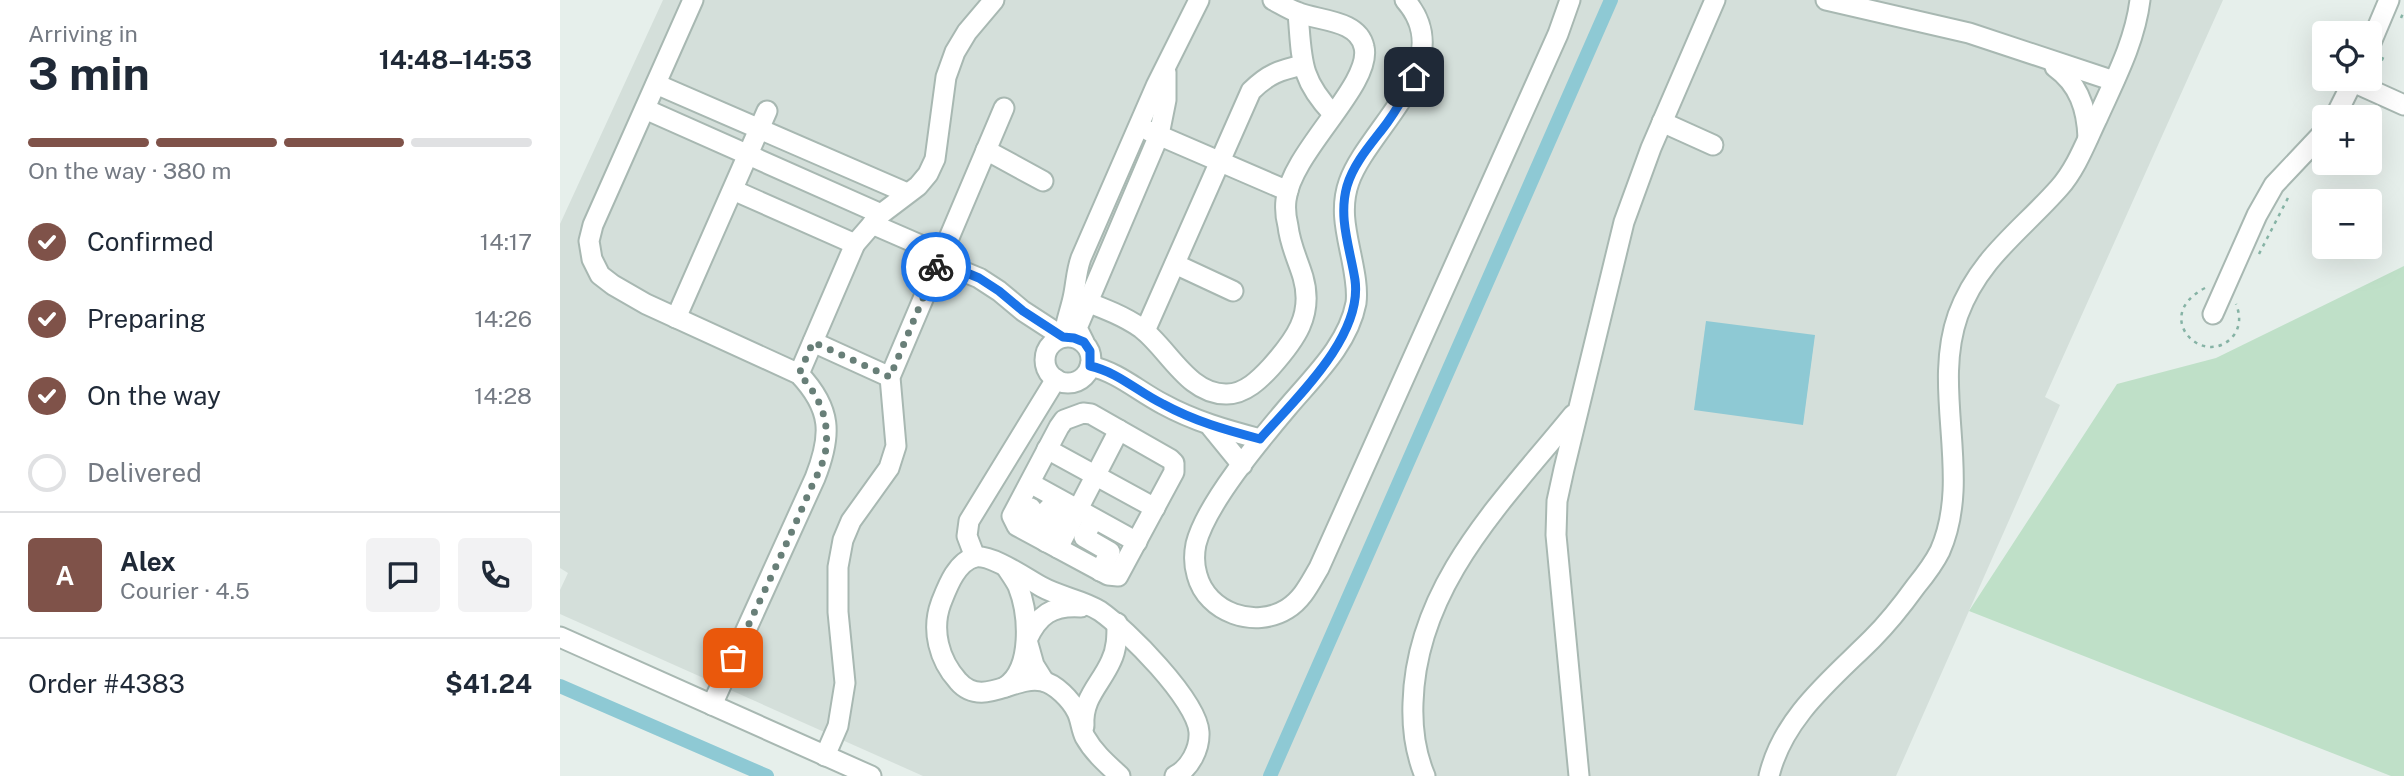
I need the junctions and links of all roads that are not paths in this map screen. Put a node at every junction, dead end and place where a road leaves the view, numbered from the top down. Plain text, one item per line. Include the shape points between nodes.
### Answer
1 (692, 0) edge
2 (994, 0) edge
3 (1199, 0) edge
4 (1273, 0) edge
5 (1405, 0) edge
6 (1570, 0) edge
7 (1715, 0) edge
8 (1826, 0) edge
9 (2140, 0) edge
10 (2389, 0) edge
11 (1298, 13) junction
12 (2382, 32) edge
13 (2045, 60) junction
14 (1303, 65) junction
15 (1166, 71) junction
16 (2114, 81) junction
17 (656, 84) junction
18 (2375, 91) edge
19 (2404, 105) edge
20 (1004, 108) dead end
21 (645, 109) junction
22 (767, 111) dead end
23 (1333, 114) junction
24 (1662, 122) junction
25 (1138, 127) junction
26 (759, 130) junction
27 (1159, 135) junction
28 (2088, 139) junction
29 (1713, 145) dead end
30 (2312, 145) edge
31 (986, 150) junction
32 (748, 155) junction
33 (1220, 161) junction
34 (1043, 181) dead end
35 (733, 190) junction
36 (1288, 191) junction
37 (906, 193) junction
38 (876, 219) junction
39 (855, 244) junction
40 (940, 258) junction
41 (1175, 264) junction
42 (1233, 290) dead end
43 (1080, 300) junction
44 (2213, 314) dead end
45 (676, 318) junction
46 (1145, 331) junction
47 (1059, 340) junction
48 (813, 342) junction
49 (1084, 342) junction
50 (1090, 366) junction
51 (799, 374) junction
52 (890, 377) junction
53 (1063, 381) junction
54 (1578, 409) junction
55 (1070, 418) junction
56 (1211, 426) junction
57 (1119, 430) junction
58 (1260, 439) junction
59 (1047, 449) junction
60 (1242, 465) junction
61 (1095, 475) junction
62 (1035, 486) junction
63 (1155, 508) junction
64 (1086, 514) junction
65 (1137, 542) junction
66 (1052, 545) junction
67 (975, 558) junction
68 (1005, 567) junction
69 (1100, 571) junction
70 (1096, 609) junction
71 (1117, 623) junction
72 (560, 637) edge
73 (1027, 640) junction
74 (1111, 662) junction
75 (1157, 666) junction
76 (1044, 681) junction
77 (1095, 685) junction
78 (999, 691) junction
79 (1062, 693) junction
80 (712, 705) junction
81 (1084, 736) junction
82 (825, 756) junction
83 (871, 776) edge
84 (1120, 776) edge
85 (1175, 776) edge
86 (1424, 776) edge
87 (1579, 776) edge
88 (1769, 776) edge

1 - 17 street
2 - 37 street via 955,52 946,77 935,159 929,174
3 - 15 street
4 - 11 street
5 - 58 street via 1417,17 1421,36 1414,77 1355,169 1344,203 1344,227 1356,283 1350,320 1329,358
6 - 60 street via 1320,568 1304,594 1287,609 1267,617 1242,617 1222,610 1208,598 1197,578 1196,544
7 - 24 street
8 - 13 street via 1969,33
9 - 16 street
10 - 12 street
11 - 14 street
11 - 23 street via 1338,23 1364,43 1360,72
13 - 16 street
13 - 28 street via 2076,87 2088,121
14 - 23 street via 1318,98
14 - 33 street via 1264,78 1251,91
15 - 25 street
15 - 27 street
16 - 28 street
17 - 21 street
17 - 26 street
18 - 19 street
20 - 31 street
21 - 32 street
21 - 45 street via 589,241 600,275 630,296
22 - 26 street
23 - 36 street via 1309,148
24 - 29 street
24 - 54 street via 1624,222
25 - 27 street
25 - 43 street via 1081,258 1075,280
26 - 32 street
26 - 37 street
27 - 33 street
27 - 43 street
28 - 88 street via 2062,186 1981,270 1957,317 1948,369 1953,495 1940,551 1875,636 1805,706 1778,749
30 - 44 street via 2274,185
31 - 34 street
31 - 40 street
32 - 35 street
32 - 38 street
33 - 36 street
33 - 41 street
35 - 39 street
35 - 45 street
36 - 46 street via 1289,239 1303,276 1307,307 1292,341 1259,381 1230,395 1217,393 1193,381
37 - 38 street
38 - 39 street
38 - 40 street
39 - 48 street
40 - 47 street via 999,291
40 - 52 street
41 - 42 street
41 - 46 street
43 - 46 street
43 - 47 street
43 - 49 street via 1077,328
45 - 51 street
47 - 49 street
47 - 53 street via 1047,350 1045,363 1047,370
48 - 51 street
48 - 52 street
49 - 50 street via 1090,351
50 - 53 street via 1083,377
50 - 56 street
51 - 80 street via 822,405 826,449
52 - 82 street via 896,446 889,468 851,521 838,567 845,682 838,726
53 - 55 street via 1073,406
53 - 67 street via 969,521 967,536
54 - 86 street via 1468,547 1439,593 1421,641 1413,683 1412,727
54 - 87 street via 1557,501 1556,536
55 - 57 street via 1089,413
55 - 59 street
56 - 58 street
56 - 60 street
57 - 61 street
57 - 63 street via 1174,463 1174,472
58 - 60 street
59 - 61 street
59 - 62 street
61 - 63 street
61 - 64 street
62 - 64 street
62 - 66 street via 1013,520
62 - 66 street via 1028,519 1037,523 1048,509 1058,512
63 - 65 street
64 - 65 street
64 - 66 street
64 - 69 street via 1084,537 1110,552
65 - 69 street via 1118,576
66 - 69 street
67 - 68 street
67 - 78 street via 961,565 950,583 936,635 944,663 960,684 979,693
68 - 70 street via 1054,594
68 - 73 street via 1018,586
70 - 71 street
70 - 73 street via 1053,610 1035,622
71 - 74 street
71 - 75 street
72 - 80 street
73 - 76 street
73 - 78 street via 1021,667 1012,682
74 - 75 street via 1143,660
74 - 77 street
75 - 85 street via 1176,687 1199,731 1196,753 1184,772
76 - 78 street via 1025,681
76 - 79 street
77 - 79 street
77 - 81 street via 1083,718
79 - 81 street via 1077,712
80 - 82 street
81 - 84 street
82 - 83 street

